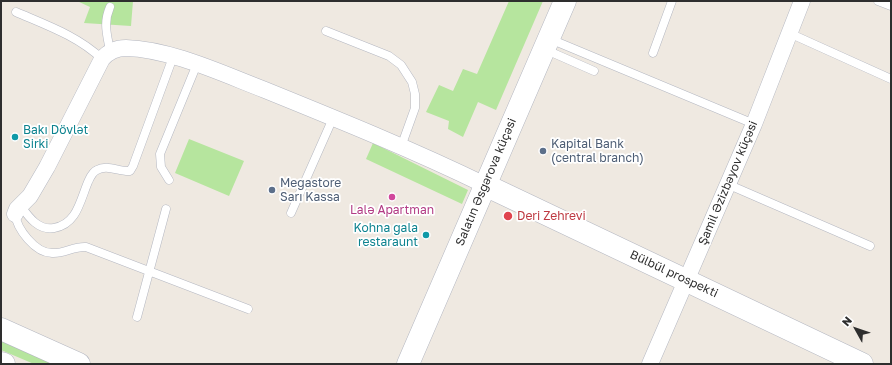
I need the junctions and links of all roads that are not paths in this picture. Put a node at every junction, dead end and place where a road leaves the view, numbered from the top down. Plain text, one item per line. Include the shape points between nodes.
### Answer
1 (565, 1) edge
2 (672, 1) edge
3 (802, 1) edge
4 (878, 1) edge
5 (891, 6) edge
6 (110, 7) dead end
7 (16, 12) dead end
8 (326, 31) dead end
9 (790, 33) junction
10 (546, 44) junction
11 (653, 53) dead end
12 (106, 55) junction
13 (173, 57) junction
14 (197, 64) junction
15 (594, 71) dead end
16 (891, 79) edge
17 (333, 118) junction
18 (754, 124) junction
19 (401, 147) junction
20 (169, 180) dead end
21 (727, 184) junction
22 (485, 185) junction
23 (166, 209) dead end
24 (18, 210) junction
25 (292, 213) dead end
26 (870, 246) dead end
27 (149, 272) junction
28 (686, 279) junction
29 (248, 309) dead end
30 (137, 317) dead end
31 (1, 329) edge
32 (1, 363) edge
33 (4, 364) edge
34 (79, 364) edge
35 (408, 364) edge
36 (650, 364) edge
37 (862, 364) edge

1 - 10 main road, Salatın Əsgərova küçəsi
2 - 11 lane
3 - 9 street, Şamil Əzizbəyov küçəsi
4 - 5 lane
6 - 12 lane via 105,22
7 - 12 lane
8 - 19 lane via 396,60 412,82 415,108
9 - 16 lane
9 - 18 street, Şamil Əzizbəyov küçəsi
10 - 15 lane
10 - 18 lane
10 - 22 main road, Salatın Əsgərova küçəsi
12 - 13 street via 125,48
12 - 24 street via 47,167 30,196
13 - 14 street
13 - 24 lane via 130,171 123,172 111,167 97,170 90,176 74,216 66,224 58,227 42,227
14 - 17 street
14 - 20 lane via 160,154 161,167
17 - 19 street
17 - 25 lane
18 - 21 street, Şamil Əzizbəyov küçəsi
19 - 22 street
21 - 26 lane
21 - 28 street, Şamil Əzizbəyov küçəsi
22 - 28 main road, Bülbül prospekti
22 - 35 main road, Salatın Əsgərova küçəsi
23 - 27 lane
24 - 27 lane via 16,222 31,243 45,253 54,254 86,247
27 - 29 lane
27 - 30 lane
28 - 36 street, Şamil Əzizbəyov küçəsi
28 - 37 main road, Bülbül prospekti
31 - 34 main road
32 - 33 main road

